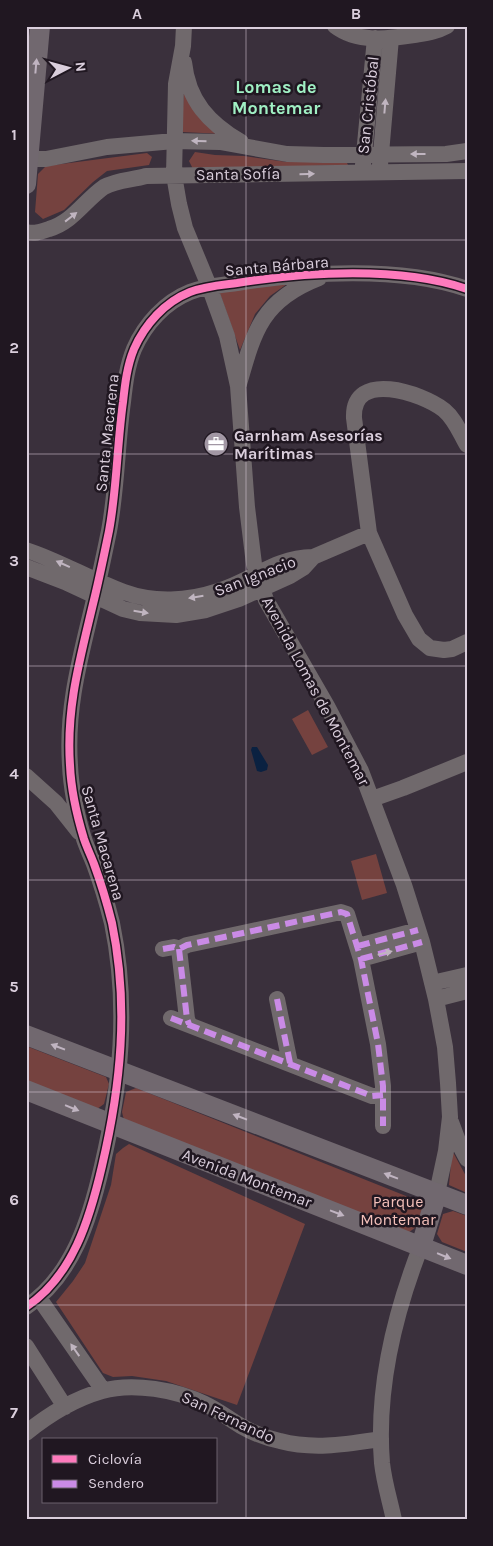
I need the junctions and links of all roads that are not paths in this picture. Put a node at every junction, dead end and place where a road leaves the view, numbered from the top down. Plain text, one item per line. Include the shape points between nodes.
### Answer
1 (40, 26) edge
2 (184, 26) edge
3 (335, 26) edge
4 (447, 26) edge
5 (383, 38) junction
6 (183, 46) junction
7 (174, 141) junction
8 (247, 146) junction
9 (467, 152) edge
10 (381, 154) junction
11 (363, 155) junction
12 (27, 159) edge
13 (467, 171) edge
14 (379, 172) junction
15 (362, 173) junction
16 (174, 175) junction
17 (26, 184) edge
18 (26, 232) edge
19 (328, 274) junction
20 (209, 286) junction
21 (467, 288) edge
22 (238, 386) junction
23 (467, 445) edge
24 (369, 533) junction
25 (26, 550) edge
26 (26, 568) edge
27 (98, 581) junction
28 (260, 581) junction
29 (95, 597) junction
30 (467, 642) edge
31 (467, 762) edge
32 (26, 776) edge
33 (71, 783) junction
34 (45, 793) junction
35 (372, 799) junction
36 (84, 840) junction
37 (420, 936) junction
38 (359, 952) junction
39 (467, 975) edge
40 (432, 982) junction
41 (467, 991) edge
42 (277, 999) dead end
43 (436, 999) junction
44 (172, 1018) dead end
45 (189, 1024) junction
46 (26, 1034) edge
47 (290, 1063) junction
48 (119, 1070) junction
49 (26, 1090) edge
50 (383, 1095) junction
51 (450, 1117) junction
52 (112, 1124) junction
53 (383, 1126) dead end
54 (467, 1159) edge
55 (437, 1193) junction
56 (467, 1205) edge
57 (421, 1246) junction
58 (467, 1265) edge
59 (32, 1303) edge
60 (26, 1346) edge
61 (103, 1390) junction
62 (65, 1407) junction
63 (26, 1433) edge
64 (381, 1439) junction
65 (394, 1520) edge

12 -> 1 main road
2 - 6 street, Avenida Lomas de Montemar
3 - 5 street, San Cristóbal via 347,34
4 - 5 street, San Cristóbal via 431,32
10 -> 5 street, San Cristóbal
5 - 11 street, San Cristóbal
6 - 7 street, Avenida Lomas de Montemar via 176,84
6 - 8 street via 187,83 199,107 227,134
8 -> 7 street, Santa Sofía
7 - 12 street, Santa Sofía
7 - 16 street, Avenida Lomas de Montemar
8 - 11 street, Santa Sofía via 287,154
9 -> 10 street, Santa Sofía
10 - 11 street, Santa Sofía
10 - 14 street, San Cristóbal
11 - 15 street, San Cristóbal
12 - 17 main road
13 - 14 street, Santa Sofía
14 - 15 street, Santa Sofía
16 -> 15 street, Santa Sofía
18 -> 16 street, Santa Sofía via 34,234 67,221 106,186 146,176
16 - 20 street, Avenida Lomas de Montemar via 185,228
19 - 20 street, Santa Bárbara
19 - 21 street, Santa Bárbara via 424,278
19 - 22 street, Santa Bárbara via 296,288 263,317 247,352
20 - 22 street, Avenida Lomas de Montemar via 227,336
20 - 27 street, Santa Macarena via 193,290 167,306 146,328 134,350 126,375 112,509
22 - 28 street, Avenida Lomas de Montemar via 246,507 254,564
23 - 24 street via 452,417 429,400 384,389 362,395 355,405 354,418
24 - 28 street, San Ignacio via 313,557 290,576
24 - 30 street via 419,639 430,648 444,650
27 -> 25 street, San Ignacio
26 - 29 street, San Ignacio
28 -> 27 street, San Ignacio via 177,599 138,596
27 - 29 street, Santa Macarena
29 -> 28 street, San Ignacio via 123,609 176,615 218,607
28 - 35 street, Avenida Lomas de Montemar via 266,600 327,706
29 - 33 street, Santa Macarena via 72,697
31 - 35 street
32 - 34 street, Santa Macarena
33 - 34 street, Santa Macarena via 56,792
33 - 36 street, Santa Macarena
34 - 36 street, Santa Macarena via 66,814
35 - 37 street, Avenida Lomas de Montemar
36 - 48 street, Santa Macarena via 104,893 116,948 122,1014
37 - 38 street
37 - 40 street, Avenida Lomas de Montemar
38 - 45 street via 348,917 341,912 171,949
38 - 50 street via 378,1044
39 - 40 street
40 - 43 street, Avenida Lomas de Montemar
41 - 43 street
42 - 47 street
43 - 51 street, Avenida Lomas de Montemar
44 - 45 street
45 - 47 street
48 -> 46 main road
47 - 50 street via 372,1096
48 - 52 street, Santa Macarena
55 -> 48 main road
49 -> 52 main road, Avenida Montemar
50 - 53 street
51 - 54 street, Avenida Lomas de Montemar
51 - 55 street, Avenida Lomas de Montemar
52 -> 57 main road, Avenida Montemar
52 - 59 street, Santa Macarena via 84,1230 62,1270
55 - 56 main road
55 - 57 main road, Avenida Lomas de Montemar
57 -> 58 main road, Avenida Montemar
57 - 64 street, Avenida Lomas de Montemar via 402,1297 389,1352
61 -> 59 street, Santa Macarena
60 - 62 street
61 - 62 street, San Fernando
61 - 64 street, San Fernando via 139,1388 175,1393 204,1403 254,1432 294,1444 324,1446
62 - 63 street, San Fernando
64 - 65 street, Avenida Lomas de Montemar via 382,1465

